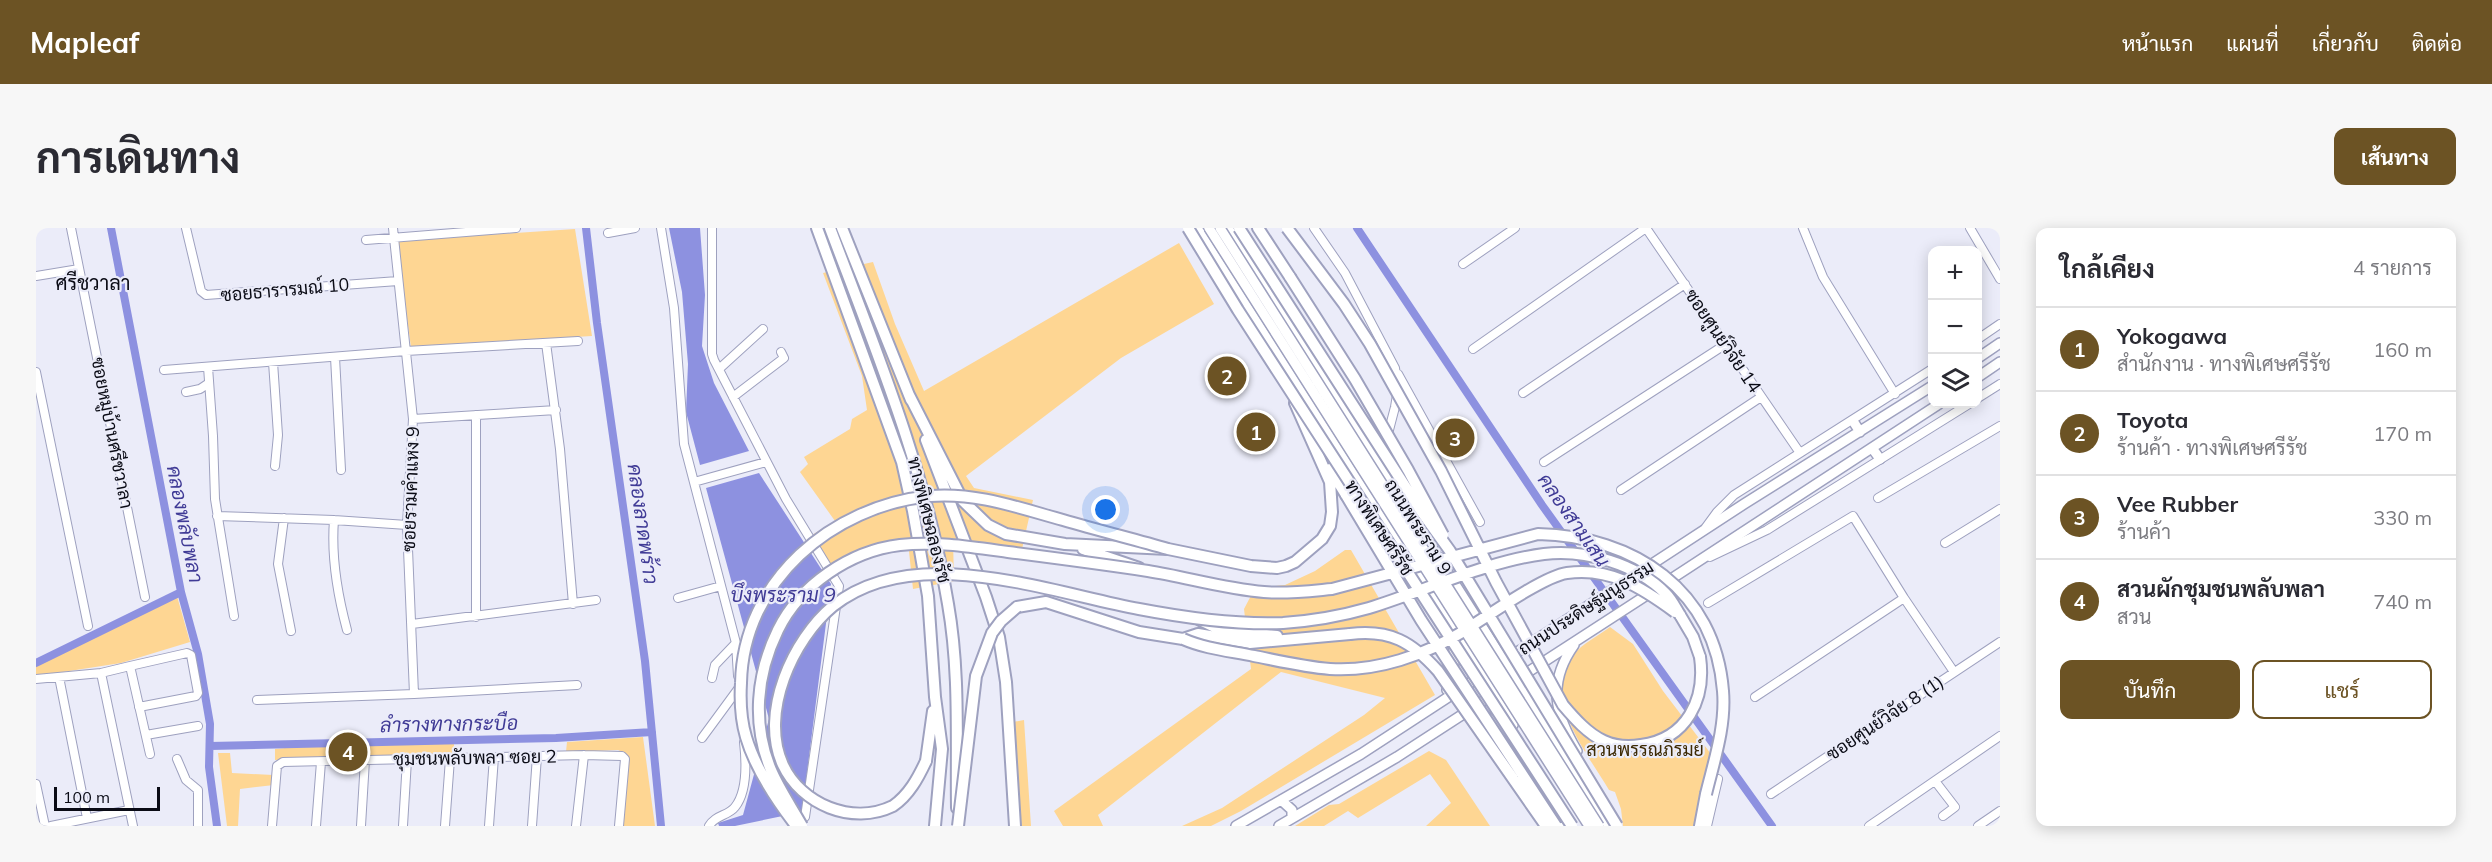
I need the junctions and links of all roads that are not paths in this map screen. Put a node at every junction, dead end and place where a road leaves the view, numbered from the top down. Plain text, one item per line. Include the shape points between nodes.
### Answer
1 (71, 228) edge
2 (186, 228) edge
3 (516, 228) edge
4 (634, 228) edge
5 (662, 228) edge
6 (712, 228) edge
7 (817, 228) edge
8 (830, 228) edge
9 (842, 228) edge
10 (1188, 228) edge
11 (1197, 228) edge
12 (1209, 228) edge
13 (1220, 228) edge
14 (1228, 228) edge
15 (1239, 228) edge
16 (1258, 228) edge
17 (1287, 228) edge
18 (1314, 228) edge
19 (1515, 228) edge
20 (1646, 228) edge
21 (1803, 228) edge
22 (1970, 228) edge
23 (393, 232) edge
24 (608, 232) dead end
25 (366, 240) dead end
26 (1463, 264) dead end
27 (80, 269) junction
28 (40, 276) edge
29 (2000, 278) edge
30 (398, 281) junction
31 (1685, 284) junction
32 (2000, 324) edge
33 (763, 329) dead end
34 (1982, 336) edge
35 (578, 341) dead end
36 (546, 343) junction
37 (1998, 344) edge
38 (1726, 345) junction
39 (1473, 349) dead end
40 (406, 351) junction
41 (781, 352) dead end
42 (1982, 355) edge
43 (335, 357) junction
44 (273, 362) junction
45 (2000, 362) edge
46 (208, 367) junction
47 (1395, 368) junction
48 (719, 369) junction
49 (164, 370) dead end
50 (36, 372) edge
51 (1928, 372) edge
52 (1982, 375) edge
53 (1285, 381) junction
54 (209, 383) junction
55 (2000, 384) edge
56 (1928, 389) edge
57 (186, 392) dead end
58 (1523, 393) dead end
59 (1895, 394) junction
60 (909, 395) junction
61 (1982, 395) edge
62 (733, 397) junction
63 (1761, 397) junction
64 (1933, 408) edge
65 (1963, 408) edge
66 (556, 410) junction
67 (476, 415) junction
68 (1317, 417) junction
69 (413, 419) junction
70 (1853, 421) junction
71 (2000, 426) edge
72 (1860, 432) junction
73 (1872, 448) junction
74 (1800, 453) junction
75 (1880, 459) junction
76 (766, 462) junction
77 (1544, 462) dead end
78 (275, 466) dead end
79 (1380, 466) junction
80 (341, 470) dead end
81 (694, 482) junction
82 (1621, 490) dead end
83 (1878, 498) dead end
84 (2000, 509) edge
85 (217, 516) junction
86 (284, 518) junction
87 (334, 520) junction
88 (1480, 522) dead end
89 (407, 525) junction
90 (1704, 531) junction
91 (1945, 543) dead end
92 (1065, 544) junction
93 (1168, 549) junction
94 (1450, 551) junction
95 (1689, 568) junction
96 (1444, 569) junction
97 (1148, 571) junction
98 (721, 586) junction
99 (145, 597) dead end
100 (678, 598) dead end
101 (1904, 598) junction
102 (596, 600) dead end
103 (573, 603) junction
104 (1708, 603) dead end
105 (1680, 615) junction
106 (234, 616) dead end
107 (476, 616) junction
108 (1200, 620) junction
109 (412, 624) junction
110 (88, 626) dead end
111 (347, 630) dead end
112 (291, 631) dead end
113 (1454, 633) junction
114 (1183, 639) junction
115 (1307, 639) junction
116 (1577, 640) junction
117 (2000, 642) edge
118 (736, 643) junction
119 (1523, 649) junction
120 (1504, 661) junction
121 (130, 666) junction
122 (1954, 672) junction
123 (101, 673) junction
124 (1482, 676) junction
125 (59, 677) junction
126 (712, 678) dead end
127 (36, 679) edge
128 (1516, 680) junction
129 (577, 685) dead end
130 (738, 690) junction
131 (414, 694) junction
132 (1493, 694) junction
133 (935, 697) junction
134 (1755, 697) dead end
135 (257, 700) dead end
136 (1443, 701) junction
137 (140, 707) junction
138 (1462, 715) junction
139 (198, 726) dead end
140 (146, 735) junction
141 (2000, 736) edge
142 (702, 738) dead end
143 (150, 754) dead end
144 (584, 755) junction
145 (537, 756) junction
146 (494, 757) junction
147 (177, 759) dead end
148 (450, 759) junction
149 (365, 760) junction
150 (407, 760) junction
151 (321, 762) junction
152 (1575, 772) junction
153 (1718, 779) dead end
154 (1935, 781) junction
155 (36, 784) edge
156 (1552, 786) junction
157 (1702, 786) dead end
158 (1541, 790) junction
159 (1714, 791) junction
160 (1771, 794) dead end
161 (1281, 800) junction
162 (1560, 800) junction
163 (129, 810) junction
164 (2000, 811) edge
165 (1944, 816) dead end
166 (1292, 817) junction
167 (87, 818) junction
168 (1608, 825) edge
169 (45, 826) edge
170 (51, 826) edge
171 (133, 826) edge
172 (198, 826) edge
173 (272, 826) edge
174 (316, 826) edge
175 (360, 826) edge
176 (403, 826) edge
177 (445, 826) edge
178 (489, 826) edge
179 (532, 826) edge
180 (576, 826) edge
181 (619, 826) edge
182 (709, 826) edge
183 (795, 826) edge
184 (802, 826) edge
185 (935, 826) edge
186 (957, 826) edge
187 (1015, 826) edge
188 (1236, 826) edge
189 (1279, 826) edge
190 (1546, 826) edge
191 (1556, 826) edge
192 (1565, 826) edge
193 (1572, 826) edge
194 (1577, 826) edge
195 (1589, 826) edge
196 (1700, 826) edge
197 (1707, 826) edge
198 (1869, 826) edge
199 (1978, 826) edge

1 - 27 street, ซอยหมู่บ้านศรีชวาลา
2 - 30 street, ซอยธารารมณ์ 10 via 201,291 206,295
3 - 23 street
4 - 24 street
5 - 81 street via 674,308 684,444
6 - 48 street via 712,354
7 - 133 highway, ทางพิเศษฉลองรัช, bridge via 902,462 928,596
8 - 186 highway, ทางพิเศษฉลองรัช, bridge via 900,412 929,507 954,647
9 - 60 highway
10 - 53 highway, ทางพิเศษศรีรัช, bridge
11 - 68 main road, ถนนพระราม 9
12 - 195 main road, ถนนพระราม 9, bridge
13 - 168 main road, ถนนพระราม 9, bridge
14 - 79 main road, ถนนพระราม 9
15 - 94 highway, bridge
16 - 94 highway, bridge via 1355,379 1436,518
17 - 105 highway, bridge via 1370,344 1441,471 1516,620 1572,716 1604,741 1632,746 1652,744 1684,725 1697,702 1702,675 1693,637
18 - 47 street via 1345,273
19 - 26 street
20 - 31 street, ซอยศูนย์วิจัย 14
20 - 39 street
21 - 59 street via 1824,276
22 - 29 street
23 - 25 street
23 - 30 street, ซอยรามคำแหง 9
27 - 28 street
27 - 99 street, ซอยหมู่บ้านศรีชวาลา
30 - 40 street, ซอยรามคำแหง 9
31 - 38 street, ซอยศูนย์วิจัย 14
31 - 58 street
32 - 34 street
33 - 48 street
35 - 36 street
36 - 40 street
36 - 66 street
37 - 42 main road
38 - 63 street, ซอยศูนย์วิจัย 14
38 - 77 street
40 - 43 street
40 - 69 street, ซอยรามคำแหง 9
41 - 62 street via 784,358
43 - 44 street
43 - 80 street
44 - 46 street
44 - 78 street via 278,435
45 - 52 main road
46 - 49 street
46 - 54 street
47 - 79 street via 1398,389
47 - 88 street
48 - 62 street
50 - 110 street
51 - 59 street
53 - 93 highway, bridge via 1330,482 1332,512 1322,539 1295,562 1277,568 1251,567
53 - 193 highway, ทางพิเศษศรีรัช, bridge
54 - 57 street
54 - 85 street
55 - 61 street
56 - 72 main road, ถนนประดิษฐ์มนูธรรม
59 - 70 street
60 - 92 highway via 955,488 972,512 1006,534
60 - 187 highway, bridge via 999,637 1006,682
62 - 76 street
63 - 74 street, ซอยศูนย์วิจัย 14
63 - 82 street
64 - 73 main road, ถนนประดิษฐ์มนูธรรม
65 - 75 street
66 - 67 street
66 - 103 street
67 - 69 street
67 - 107 street
68 - 113 main road, ถนนพระราม 9
68 - 191 highway, bridge via 1329,467 1421,620
69 - 89 street, ซอยรามคำแหง 9
70 - 72 main road
70 - 74 street
71 - 83 street
72 - 90 main road, ถนนประดิษฐ์มนูธรรม
73 - 75 main road
73 - 95 main road, ถนนประดิษฐ์มนูธรรม
74 - 90 street via 1734,495
75 - 95 street via 1767,531
76 - 81 street
76 - 183 street via 839,586 805,817
79 - 96 main road, ถนนพระราม 9
81 - 98 street
84 - 91 street
85 - 86 street
85 - 106 street
86 - 87 street
86 - 112 street via 278,564
87 - 89 street
87 - 111 street via 335,579
89 - 109 street, ซอยรามคำแหง 9
90 - 119 main road, ถนนประดิษฐ์มนูธรรม
92 - 93 highway, bridge
92 - 97 highway, bridge
93 - 183 highway, bridge via 965,495 890,503 819,537 783,572 757,609 743,648 740,700 746,736 773,794
94 - 168 highway, bridge
95 - 116 main road, ถนนประดิษฐ์มนูธรรม
96 - 119 main road via 1482,601 1507,639
96 - 120 main road, ถนนพระราม 9
97 - 184 highway, bridge via 947,543 874,550 831,571 797,601 781,624 763,665 759,689 760,734 765,752
97 - 196 highway, bridge via 1264,592 1304,592 1332,589 1538,534 1574,536 1616,547 1655,568 1675,585 1695,610 1718,663 1724,711
98 - 100 street
98 - 118 street
101 - 104 street via 1851,516
101 - 122 street
101 - 134 street
102 - 103 street
103 - 107 street
105 - 108 highway, bridge via 1647,578 1617,564 1563,553 1505,562 1372,607 1322,619 1259,624
105 - 114 highway, bridge via 1624,580 1604,573 1564,573 1444,644 1368,667 1332,669 1292,663 1199,646
107 - 109 street
108 - 115 highway via 1223,632
108 - 133 highway, bridge via 1024,584 951,574 904,576 872,584 833,607 812,627 787,669 776,714 783,764 803,793 821,807 861,817 892,806 907,794 926,761
109 - 131 street, ซอยรามคำแหง 9
113 - 124 main road, ถนนพระราม 9
113 - 136 main road via 1454,663
114 - 115 highway via 1198,634 1250,643
114 - 186 highway, bridge via 1139,632 1046,602 1017,607 992,633 979,668
115 - 190 highway, bridge via 1376,633 1399,639 1421,653 1438,671
116 - 128 main road, ถนนประดิษฐ์มนูธรรม
116 - 168 main road via 1558,675 1557,708 1608,806
117 - 122 street, ซอยศูนย์วิจัย 8 (1)
118 - 126 street via 716,665
118 - 130 street
119 - 120 main road, ถนนประดิษฐ์มนูธรรม
120 - 124 main road, ถนนประดิษฐ์มนูธรรม
120 - 128 main road, ถนนพระราม 9
121 - 123 street
121 - 137 street
121 - 137 street via 190,655 196,696
122 - 160 street, ซอยศูนย์วิจัย 8 (1)
123 - 125 street
123 - 163 street
124 - 132 main road, ถนนพระราม 9
124 - 136 main road, ถนนประดิษฐ์มนูธรรม
125 - 127 street
125 - 167 street
128 - 132 main road, ถนนประดิษฐ์มนูธรรม
128 - 152 main road, ถนนพระราม 9
129 - 131 street
130 - 142 street
130 - 182 street via 745,752 741,795 735,807
131 - 135 street
132 - 138 main road, ถนนประดิษฐ์มนูธรรม
132 - 156 main road, ถนนพระราม 9
133 - 185 highway, ทางพิเศษฉลองรัช via 942,749
136 - 161 main road, ถนนประดิษฐ์มนูธรรม
137 - 140 street
138 - 158 main road via 1486,715 1498,724
138 - 166 main road, ถนนประดิษฐ์มนูธรรม
139 - 140 street
140 - 143 street
141 - 154 street
144 - 145 street, ชุมชนพลับพลา ซอย 2
144 - 180 street
144 - 181 street, ชุมชนพลับพลา ซอย 2 via 625,759
145 - 146 street, ชุมชนพลับพลา ซอย 2
145 - 179 street
146 - 148 street, ชุมชนพลับพลา ซอย 2
146 - 178 street
147 - 172 street via 186,780 198,790
148 - 150 street, ชุมชนพลับพลา ซอย 2
148 - 177 street
149 - 150 street, ชุมชนพลับพลา ซอย 2
149 - 151 street, ชุมชนพลับพลา ซอย 2
149 - 175 street
150 - 176 street
151 - 173 street, ชุมชนพลับพลา ซอย 2 via 283,762 277,766
151 - 174 street
152 - 156 main road via 1559,772
152 - 168 main road, ถนนพระราม 9
153 - 159 street
154 - 165 street via 1955,807
154 - 198 street
155 - 169 street
156 - 162 main road, ถนนพระราม 9
157 - 159 street
158 - 162 main road
158 - 192 main road
159 - 197 street
161 - 166 main road via 1292,810
161 - 188 main road, ถนนประดิษฐ์มนูธรรม
162 - 194 main road, ถนนพระราม 9
163 - 167 street
163 - 171 street
164 - 199 street
166 - 189 main road, ถนนประดิษฐ์มนูธรรม
167 - 170 street

